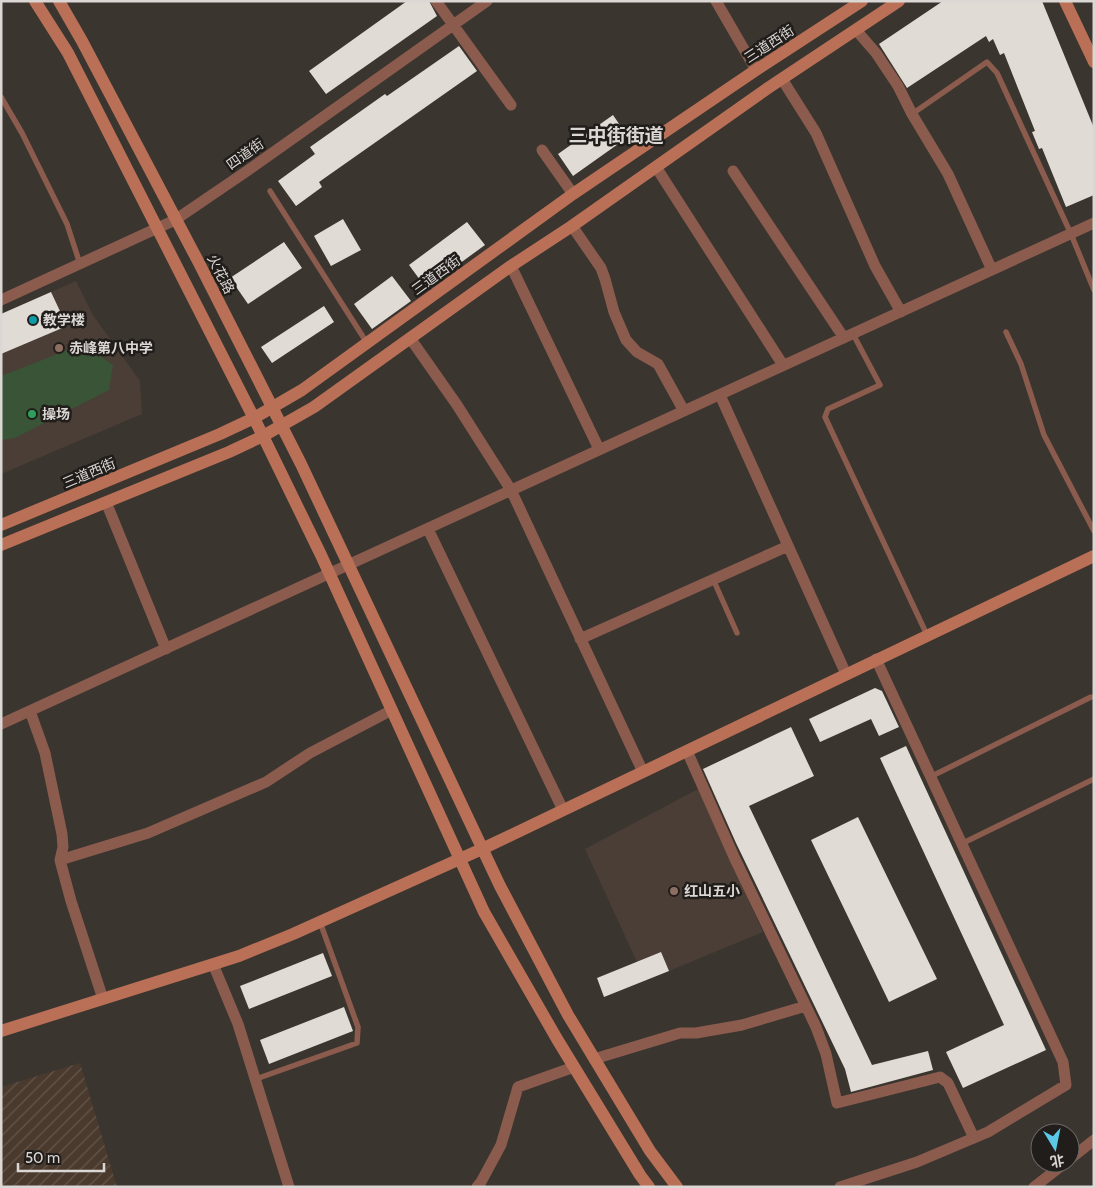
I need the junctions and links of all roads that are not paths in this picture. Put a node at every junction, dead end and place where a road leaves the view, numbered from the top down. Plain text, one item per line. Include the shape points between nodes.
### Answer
1 (35, 1) edge
2 (59, 1) edge
3 (436, 1) edge
4 (487, 1) edge
5 (716, 1) edge
6 (862, 1) edge
7 (898, 1) edge
8 (1065, 1) edge
9 (454, 26) junction
10 (856, 30) junction
11 (1094, 62) edge
12 (756, 70) junction
13 (782, 79) junction
14 (1, 97) edge
15 (511, 105) dead end
16 (912, 114) junction
17 (542, 150) dead end
18 (656, 167) junction
19 (733, 171) dead end
20 (270, 191) dead end
21 (573, 194) junction
22 (175, 220) junction
23 (1094, 223) edge
24 (572, 226) junction
25 (158, 229) junction
26 (1071, 234) junction
27 (80, 264) junction
28 (511, 266) junction
29 (992, 270) junction
30 (1094, 290) edge
31 (1, 300) edge
32 (900, 312) junction
33 (1006, 332) dead end
34 (848, 336) junction
35 (410, 338) junction
36 (367, 343) junction
37 (783, 366) junction
38 (720, 395) junction
39 (273, 408) junction
40 (684, 410) junction
41 (254, 418) junction
42 (282, 426) junction
43 (262, 436) junction
44 (600, 449) junction
45 (511, 490) junction
46 (106, 502) junction
47 (1, 526) edge
48 (428, 528) junction
49 (1094, 531) edge
50 (1, 545) edge
51 (788, 546) junction
52 (1093, 558) edge
53 (349, 565) junction
54 (329, 574) junction
55 (713, 579) junction
56 (737, 633) dead end
57 (926, 635) junction
58 (580, 639) junction
59 (166, 649) junction
60 (876, 660) junction
61 (846, 674) junction
62 (1091, 697) dead end
63 (392, 710) junction
64 (30, 711) junction
65 (1, 724) edge
66 (686, 751) junction
67 (642, 772) junction
68 (930, 777) junction
69 (1094, 779) edge
70 (563, 810) junction
71 (961, 844) junction
72 (482, 849) junction
73 (459, 859) junction
74 (60, 860) junction
75 (320, 922) junction
76 (213, 964) junction
77 (103, 999) junction
78 (806, 1006) junction
79 (1, 1031) edge
80 (594, 1058) junction
81 (574, 1067) junction
82 (256, 1080) junction
83 (974, 1138) junction
84 (1094, 1140) edge
85 (1080, 1151) edge
86 (1052, 1173) edge
87 (675, 1184) edge
88 (289, 1187) edge
89 (477, 1187) edge
90 (649, 1187) edge
91 (840, 1187) edge
92 (1034, 1187) edge

1 - 25 street via 68,52
2 - 22 street, 火花路
3 - 9 street
4 - 9 street, 四道街
5 - 12 street
6 - 12 street, 三道西街
7 - 10 street
8 - 11 street
9 - 15 street
9 - 22 street, 四道街
10 - 13 street
10 - 16 street via 898,86
12 - 21 street, 三道西街
13 - 18 street
13 - 32 street via 816,133 875,266
14 - 27 lane via 67,224
16 - 26 lane via 987,62 997,73
16 - 29 street via 948,174
17 - 21 street
18 - 24 street
18 - 37 street
19 - 34 street
20 - 36 lane
21 - 36 street, 三道西街
22 - 25 street, 四道街
22 - 39 street, 火花路
23 - 26 street
24 - 28 street
24 - 40 street via 601,268 626,340 658,364
25 - 27 street, 四道街
25 - 41 street
26 - 29 street
26 - 30 lane
27 - 31 street, 四道街
28 - 35 street
28 - 44 street
29 - 32 street
32 - 34 street
33 - 49 lane via 1021,364 1044,434
34 - 37 street
34 - 57 lane via 880,385 828,409 825,417
35 - 42 street
35 - 45 street
36 - 39 street, 三道西街
37 - 38 street
38 - 40 street
38 - 51 street
39 - 41 street, 三道西街
39 - 42 street, 火花路
40 - 44 street
41 - 43 street
41 - 47 street, 三道西街
42 - 43 street
42 - 53 street, 火花路
43 - 46 street
43 - 54 street
44 - 45 street
45 - 48 street
45 - 58 street
46 - 50 street
46 - 59 street
48 - 53 street
48 - 70 street
51 - 55 street
51 - 61 street
52 - 57 street
53 - 54 street
53 - 72 street, 火花路
54 - 59 street
54 - 63 street
55 - 56 lane
55 - 58 street
57 - 60 street
58 - 67 street
59 - 64 street
60 - 61 street
60 - 68 street
61 - 66 street
62 - 68 lane
63 - 73 street
63 - 74 street via 310,753 266,782 148,834
64 - 65 street
64 - 74 street via 44,753 62,834
66 - 67 street
66 - 78 street
67 - 70 street
68 - 71 street
69 - 71 lane
70 - 72 street
71 - 83 street via 1063,1062 1066,1084
72 - 73 street
72 - 80 street, 火花路 via 568,1015
73 - 75 street
73 - 81 street via 484,912
74 - 77 street
75 - 76 street
75 - 82 lane via 358,1027 357,1042
76 - 77 street
76 - 82 street via 238,1024
77 - 79 street
78 - 80 street via 742,1025 680,1033
78 - 83 street via 826,1054 837,1103 940,1076 948,1083
80 - 87 street, 火花路 via 650,1151
81 - 89 street via 518,1087 501,1145
81 - 90 street
82 - 88 street
83 - 91 street via 917,1162
84 - 85 street
86 - 92 street

